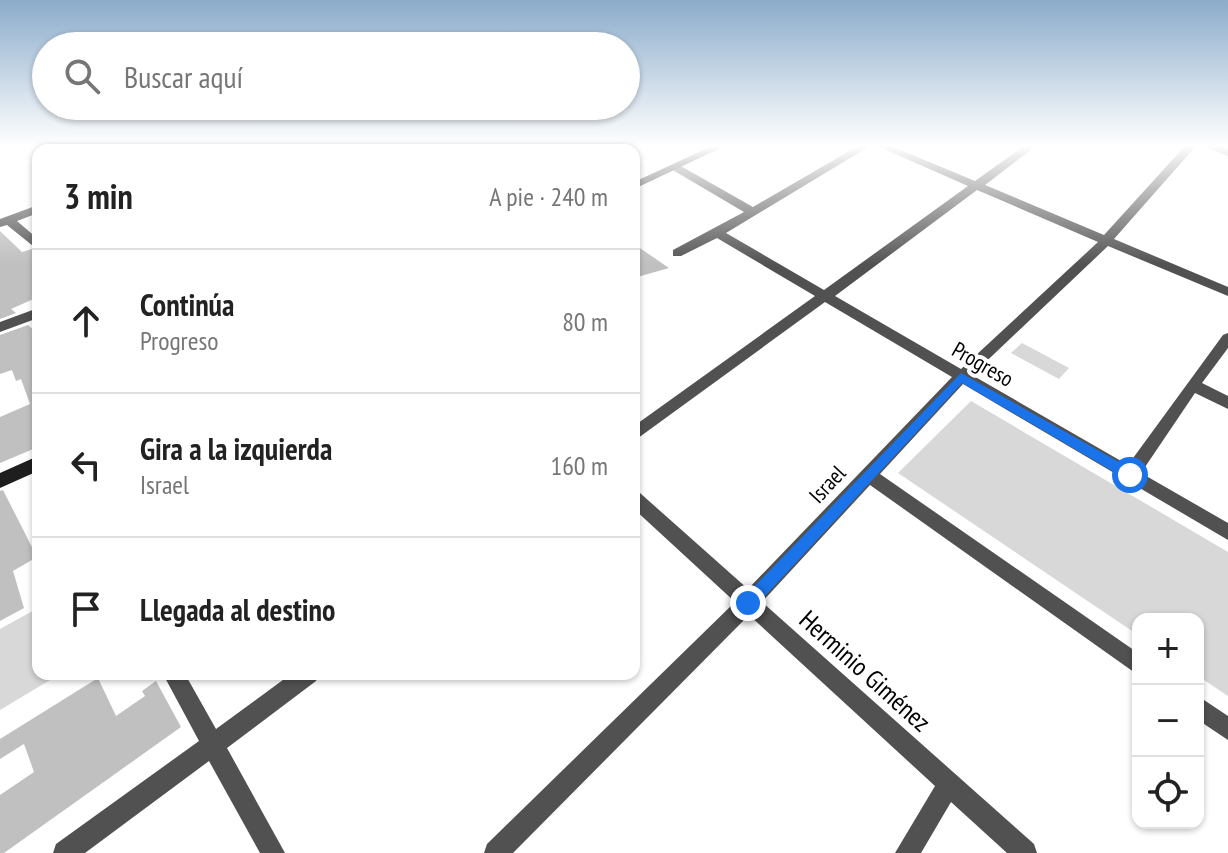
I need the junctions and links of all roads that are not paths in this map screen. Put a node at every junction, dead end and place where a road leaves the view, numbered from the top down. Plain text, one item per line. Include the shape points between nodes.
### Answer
1 (707, 186) edge
2 (795, 186) edge
3 (977, 186) joint
4 (1155, 186) edge
5 (32, 211) edge
6 (751, 211) junction
7 (4, 221) edge
8 (717, 233) junction
9 (1107, 240) junction
10 (32, 242) edge
11 (677, 253) dead end
12 (1228, 292) edge
13 (824, 297) junction
14 (32, 315) edge
15 (0, 327) edge
16 (1228, 338) edge
17 (961, 377) junction
18 (1192, 385) junction
19 (1228, 403) edge
20 (640, 431) edge
21 (32, 466) edge
22 (868, 475) junction
23 (1130, 475) junction
24 (0, 481) edge
25 (640, 504) edge
26 (1228, 532) edge
27 (748, 603) junction
28 (1132, 661) edge
29 (177, 680) edge
30 (301, 680) edge
31 (1204, 711) edge
32 (1228, 729) edge
33 (214, 744) junction
34 (949, 784) junction
35 (65, 853) edge
36 (273, 853) edge
37 (496, 853) edge
38 (907, 853) edge
39 (1025, 853) edge

1 - 6 street
2 - 6 street
3 - 9 street
3 - 13 street
4 - 9 street, Israel
5 - 7 street
6 - 8 street
7 - 10 street
8 - 11 street
8 - 13 street, Progreso
9 - 12 street
9 - 17 street, Israel
13 - 17 street, Progreso
13 - 20 street
14 - 15 street
16 - 18 street
17 - 22 street, Israel
17 - 23 street, Progreso
18 - 19 street
18 - 23 street
21 - 24 main road
22 - 27 street, Israel
22 - 28 street
23 - 26 street, Progreso
25 - 27 street, Herminio Giménez
27 - 34 street, Herminio Giménez
27 - 37 street, Israel
29 - 33 street
30 - 33 street
31 - 32 street
33 - 35 street
33 - 36 street
34 - 38 street
34 - 39 street, Herminio Giménez

